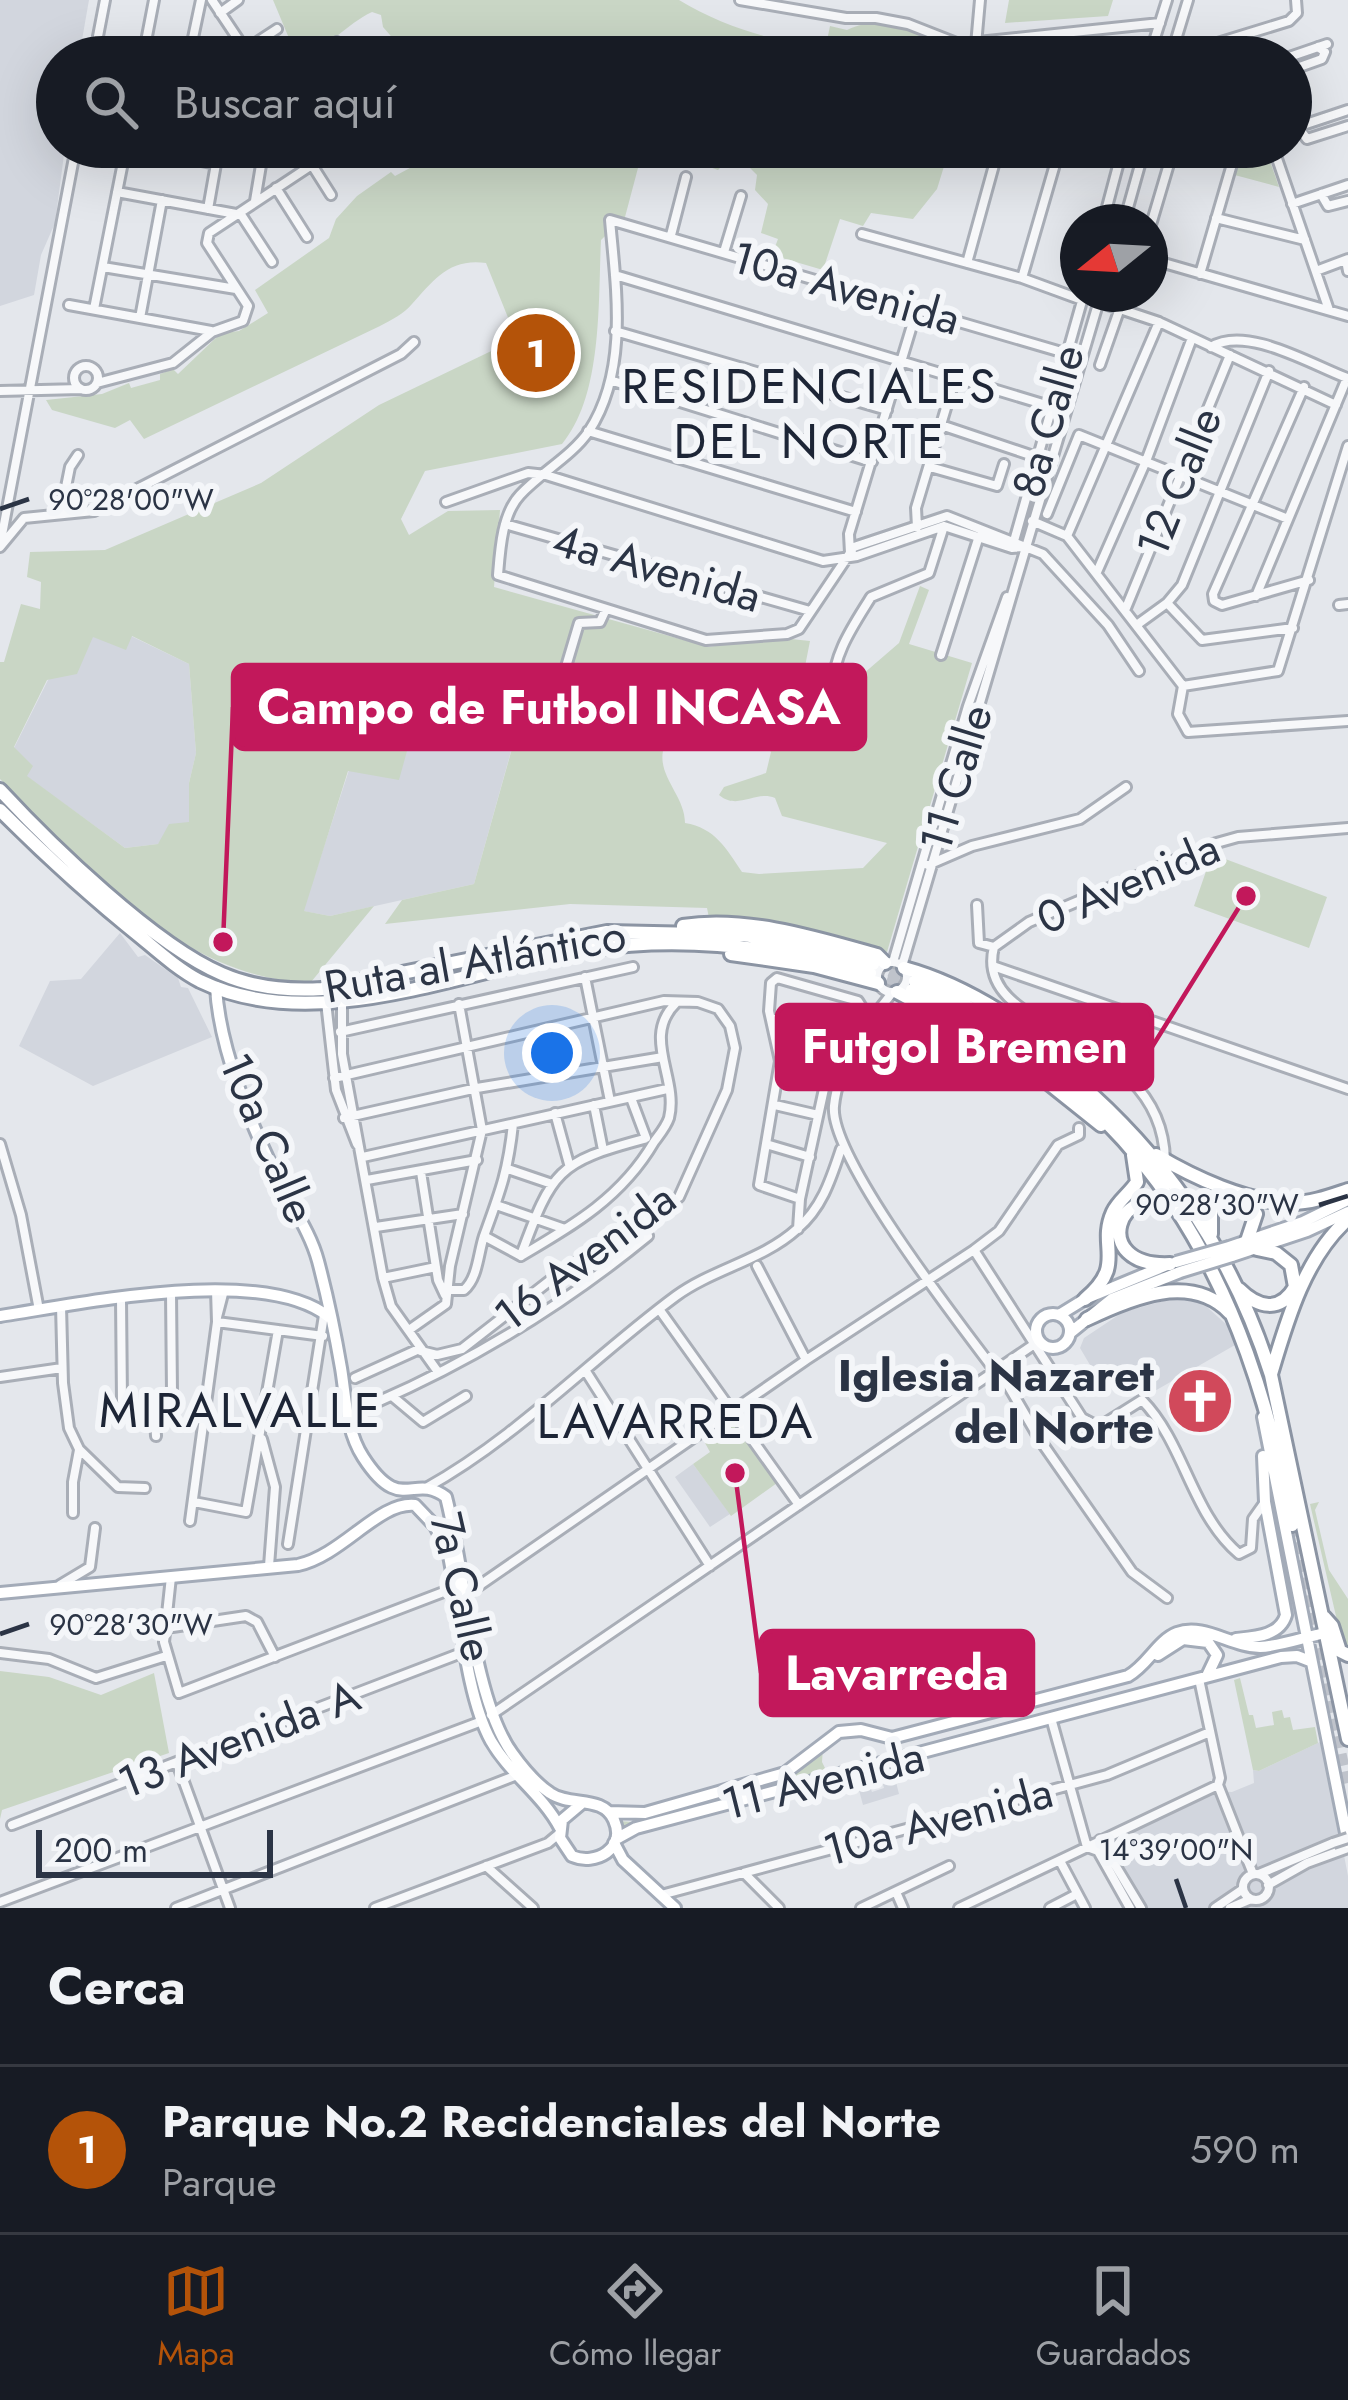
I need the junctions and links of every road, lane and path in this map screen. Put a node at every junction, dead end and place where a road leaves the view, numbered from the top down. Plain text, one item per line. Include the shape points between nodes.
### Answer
1 (105, 0) edge
2 (154, 0) edge
3 (200, 0) edge
4 (212, 0) edge
5 (238, 0) edge
6 (740, 0) edge
7 (980, 0) edge
8 (1167, 0) edge
9 (1188, 0) edge
10 (1296, 0) edge
11 (220, 13) junction
12 (1160, 23) junction
13 (277, 29) dead end
14 (98, 36) edge
15 (147, 36) edge
16 (193, 36) edge
17 (235, 36) edge
18 (269, 36) edge
19 (939, 36) edge
20 (977, 36) edge
21 (1051, 36) edge
22 (1156, 36) edge
23 (1177, 36) edge
24 (1238, 36) edge
25 (1312, 49) edge
26 (1312, 63) edge
27 (1348, 110) edge
28 (1312, 122) edge
29 (1348, 126) edge
30 (1312, 137) edge
31 (72, 168) edge
32 (123, 168) edge
33 (215, 168) edge
34 (261, 168) edge
35 (307, 168) edge
36 (318, 168) edge
37 (993, 168) edge
38 (1054, 168) edge
39 (1117, 168) edge
40 (1138, 168) edge
41 (1168, 168) edge
42 (1231, 168) edge
43 (1280, 168) edge
44 (686, 177) dead end
45 (1348, 185) edge
46 (276, 188) junction
47 (117, 192) junction
48 (1321, 194) junction
49 (331, 195) dead end
50 (741, 196) dead end
51 (162, 200) junction
52 (1348, 201) edge
53 (255, 202) junction
54 (1108, 204) edge
55 (1129, 204) edge
56 (1157, 204) edge
57 (1292, 204) junction
58 (208, 208) junction
59 (239, 213) junction
60 (1216, 218) junction
61 (862, 234) dead end
62 (670, 235) junction
63 (307, 237) dead end
64 (1305, 240) junction
65 (724, 252) junction
66 (1347, 259) edge
67 (272, 262) dead end
68 (967, 263) junction
69 (1168, 264) edge
70 (103, 266) junction
71 (1316, 271) junction
72 (1348, 271) edge
73 (148, 274) junction
74 (1200, 274) junction
75 (614, 275) junction
76 (1022, 278) junction
77 (238, 290) junction
78 (1060, 290) edge
79 (69, 304) dead end
80 (94, 309) junction
81 (917, 309) junction
82 (1329, 311) junction
83 (1079, 312) edge
84 (1096, 312) edge
85 (1119, 312) edge
86 (1131, 312) edge
87 (1348, 316) edge
88 (140, 318) junction
89 (1159, 322) junction
90 (615, 331) junction
91 (212, 332) junction
92 (1192, 338) junction
93 (414, 342) dead end
94 (1211, 347) junction
95 (1069, 353) junction
96 (1230, 355) junction
97 (1082, 358) junction
98 (903, 361) junction
99 (1100, 365) dead end
100 (91, 368) junction
101 (1269, 371) junction
102 (75, 373) junction
103 (117, 376) junction
104 (955, 378) junction
105 (1347, 379) edge
106 (613, 381) junction
107 (97, 383) junction
108 (1304, 387) junction
109 (62, 389) junction
110 (80, 389) junction
111 (0, 391) edge
112 (28, 392) junction
113 (1336, 405) junction
114 (1052, 406) junction
115 (887, 410) junction
116 (1066, 411) junction
117 (941, 425) junction
118 (588, 431) junction
119 (1108, 444) junction
120 (1348, 446) edge
121 (78, 455) dead end
122 (1037, 457) junction
123 (1051, 461) junction
124 (1146, 461) junction
125 (872, 462) junction
126 (1004, 464) dead end
127 (930, 467) junction
128 (546, 475) junction
129 (1183, 476) junction
130 (1222, 493) junction
131 (446, 502) dead end
132 (1252, 505) junction
133 (61, 512) junction
134 (856, 512) junction
135 (1047, 514) dead end
136 (947, 515) junction
137 (1288, 519) junction
138 (1032, 521) junction
139 (505, 524) junction
140 (944, 526) junction
141 (917, 530) junction
142 (979, 536) junction
143 (1066, 536) junction
144 (1013, 544) junction
145 (0, 545) edge
146 (1024, 547) junction
147 (850, 554) junction
148 (1097, 572) junction
149 (1309, 580) junction
150 (1256, 597) junction
151 (1167, 603) junction
152 (1126, 608) junction
153 (606, 609) junction
154 (810, 611) junction
155 (1138, 624) junction
156 (1293, 628) junction
157 (941, 655) dead end
158 (565, 670) dead end
159 (1139, 671) dead end
160 (1184, 686) junction
161 (834, 690) dead end
162 (1348, 721) edge
163 (1126, 787) dead end
164 (0, 790) edge
165 (0, 810) edge
166 (1348, 828) edge
167 (926, 864) junction
168 (977, 905) dead end
169 (664, 937) junction
170 (994, 947) junction
171 (992, 965) junction
172 (633, 968) dead end
173 (886, 971) junction
174 (585, 977) junction
175 (216, 987) junction
176 (904, 989) junction
177 (342, 1001) junction
178 (678, 1001) junction
179 (326, 1002) junction
180 (459, 1004) junction
181 (874, 1015) junction
182 (595, 1016) junction
183 (771, 1018) junction
184 (340, 1032) junction
185 (852, 1039) junction
186 (468, 1048) junction
187 (663, 1058) junction
188 (780, 1061) junction
189 (605, 1068) junction
190 (827, 1075) junction
191 (340, 1076) junction
192 (477, 1088) junction
193 (667, 1089) junction
194 (1348, 1090) edge
195 (631, 1098) junction
196 (610, 1101) junction
197 (594, 1105) junction
198 (775, 1105) junction
199 (555, 1113) junction
200 (818, 1115) junction
201 (350, 1117) junction
202 (1119, 1118) junction
203 (513, 1124) junction
204 (1078, 1128) dead end
205 (482, 1130) junction
206 (659, 1135) junction
207 (644, 1139) junction
208 (1130, 1142) junction
209 (0, 1144) edge
210 (766, 1144) junction
211 (842, 1148) junction
212 (603, 1150) junction
213 (363, 1156) junction
214 (810, 1157) junction
215 (477, 1160) junction
216 (1165, 1160) junction
217 (569, 1164) junction
218 (508, 1169) junction
219 (421, 1172) junction
220 (368, 1180) junction
221 (552, 1184) junction
222 (1348, 1190) edge
223 (800, 1199) junction
224 (1348, 1200) edge
225 (499, 1206) junction
226 (463, 1214) junction
227 (1182, 1214) junction
228 (1348, 1215) edge
229 (431, 1220) junction
230 (534, 1220) junction
231 (376, 1228) junction
232 (798, 1229) junction
233 (566, 1230) junction
234 (484, 1236) junction
235 (648, 1236) dead end
236 (1212, 1241) junction
237 (1252, 1245) junction
238 (974, 1250) junction
239 (521, 1256) junction
240 (757, 1266) dead end
241 (1175, 1266) junction
242 (436, 1267) junction
243 (382, 1278) junction
244 (928, 1281) junction
245 (1233, 1283) junction
246 (323, 1288) junction
247 (220, 1290) junction
248 (171, 1293) junction
249 (446, 1293) junction
250 (121, 1299) junction
251 (1085, 1299) junction
252 (308, 1305) junction
253 (61, 1306) junction
254 (659, 1309) junction
255 (39, 1310) junction
256 (326, 1315) junction
257 (0, 1316) edge
258 (1059, 1316) junction
259 (1087, 1319) junction
260 (1236, 1319) junction
261 (217, 1320) junction
262 (278, 1330) junction
263 (409, 1330) junction
264 (323, 1333) junction
265 (1070, 1333) junction
266 (1037, 1342) junction
267 (420, 1350) junction
268 (806, 1360) junction
269 (62, 1368) junction
270 (586, 1370) junction
271 (995, 1371) junction
272 (438, 1372) junction
273 (1271, 1375) junction
274 (0, 1377) edge
275 (355, 1378) dead end
276 (1262, 1392) junction
277 (392, 1396) junction
278 (466, 1396) dead end
279 (122, 1401) dead end
280 (375, 1403) dead end
281 (731, 1412) junction
282 (1264, 1435) junction
283 (156, 1436) dead end
284 (261, 1438) junction
285 (80, 1449) junction
286 (647, 1469) junction
287 (456, 1471) junction
288 (380, 1480) junction
289 (145, 1488) dead end
290 (437, 1492) junction
291 (194, 1502) junction
292 (1265, 1502) junction
293 (799, 1505) junction
294 (382, 1512) junction
295 (425, 1513) junction
296 (73, 1514) dead end
297 (190, 1521) dead end
298 (1292, 1525) tunnel mouth
299 (95, 1528) dead end
300 (288, 1544) dead end
301 (269, 1566) junction
302 (710, 1566) junction
303 (171, 1576) junction
304 (53, 1588) junction
305 (461, 1591) junction
306 (0, 1593) edge
307 (1167, 1598) dead end
308 (1321, 1614) junction
309 (166, 1628) junction
310 (1325, 1633) junction
311 (1305, 1637) junction
312 (1224, 1640) junction
313 (467, 1651) junction
314 (0, 1653) edge
315 (1348, 1654) edge
316 (166, 1656) junction
317 (274, 1657) junction
318 (1150, 1660) junction
319 (1310, 1661) junction
320 (1203, 1678) junction
321 (486, 1718) junction
322 (1051, 1718) junction
323 (1210, 1732) junction
324 (1348, 1739) edge
325 (176, 1762) junction
326 (517, 1775) junction
327 (1069, 1785) junction
328 (1218, 1785) junction
329 (580, 1804) junction
330 (609, 1812) junction
331 (11, 1825) dead end
332 (200, 1826) junction
333 (557, 1837) junction
334 (1100, 1840) junction
335 (615, 1841) junction
336 (1348, 1843) edge
337 (1088, 1847) junction
338 (1334, 1848) junction
339 (605, 1855) junction
340 (623, 1860) junction
341 (1060, 1861) junction
342 (486, 1866) junction
343 (949, 1866) dead end
344 (744, 1873) junction
345 (1256, 1874) junction
346 (1243, 1889) junction
347 (224, 1890) junction
348 (1266, 1891) junction
349 (896, 1892) junction
350 (1077, 1894) junction
351 (661, 1895) junction
352 (1251, 1899) junction
353 (0, 1901) edge
354 (176, 1908) edge
355 (230, 1908) edge
356 (375, 1908) edge
357 (533, 1908) edge
358 (675, 1908) edge
359 (779, 1908) edge
360 (861, 1908) edge
361 (903, 1908) edge
362 (959, 1908) edge
363 (1050, 1908) edge
364 (1085, 1908) edge
365 (1130, 1908) edge
366 (1141, 1908) edge
367 (1215, 1908) edge
368 (1231, 1908) edge
369 (1272, 1908) edge

1 - 14 street
2 - 15 street
3 - 16 street
4 - 11 street
5 - 11 street
6 - 19 street via 876,17
7 - 20 street
8 - 12 street
9 - 23 street
10 - 24 street via 1289,21
11 - 17 street
12 - 21 street
12 - 22 street
13 - 18 street
25 - 26 street via 1324,52
27 - 28 street
29 - 30 street
31 - 112 street
32 - 47 street
33 - 58 street
34 - 53 street
35 - 46 street
36 - 49 street
37 - 68 street
38 - 76 street
39 - 54 street
40 - 55 street
41 - 56 street
42 - 60 street
43 - 57 street
44 - 62 street
45 - 48 street
46 - 53 street
46 - 63 street
47 - 51 street
47 - 70 street
48 - 52 street via 1328,206
48 - 57 street
50 - 65 street
51 - 58 street
51 - 73 street
53 - 59 street
57 - 64 street
58 - 59 street
59 - 67 street
59 - 77 street via 206,243
60 - 64 street
60 - 74 street
61 - 68 street
62 - 65 street, 10a Avenida
62 - 75 street, 10a Avenida via 610,220
64 - 71 street
65 - 81 street, 10a Avenida
66 - 71 street
66 - 72 street
68 - 76 street
69 - 74 street
70 - 73 street
70 - 80 street
71 - 82 street
73 - 77 street
73 - 88 street
74 - 82 street
75 - 90 street
75 - 98 street
76 - 78 street
77 - 91 street via 246,317
79 - 80 street
80 - 88 street
81 - 95 street, 10a Avenida
81 - 98 street
82 - 87 street
83 - 95 street, 8a Calle
84 - 97 street, 11 Calle
85 - 99 street
86 - 89 street
88 - 91 street
89 - 92 street
89 - 119 street
90 - 106 street
90 - 115 street
91 - 103 street via 172,363
92 - 94 street
92 - 124 street
93 - 133 street via 94,511
94 - 96 street
94 - 105 street via 1249,339
95 - 97 street, 10a Avenida
95 - 114 street, 8a Calle
96 - 101 street
96 - 129 street, 12 Calle
97 - 116 street, 11 Calle
98 - 104 street
98 - 115 street
100 - 102 street
100 - 103 street
100 - 107 street
101 - 108 street
101 - 130 street
102 - 109 street
102 - 110 street
103 - 107 street
104 - 114 street
104 - 117 street
105 - 113 street
106 - 118 street
106 - 125 street
107 - 110 street
108 - 113 street
108 - 132 street
109 - 110 street
109 - 112 street
111 - 112 street
112 - 145 street
113 - 137 street
114 - 116 street
114 - 122 street, 8a Calle
115 - 125 street
116 - 123 street, 11 Calle
117 - 122 street
117 - 127 street
118 - 128 street
118 - 134 street
119 - 124 street
119 - 135 street via 1079,435
119 - 143 street
120 - 149 street
121 - 133 street
122 - 123 street
122 - 144 street, 8a Calle
123 - 138 street, 11 Calle
124 - 129 street
124 - 148 street
125 - 134 street
126 - 127 street via 997,487
127 - 141 street
128 - 131 street via 528,473
128 - 139 street via 518,496
128 - 147 street via 823,561
129 - 130 street
129 - 152 street, 12 Calle
130 - 132 street
130 - 151 street
132 - 137 street
132 - 150 street via 1213,594 1222,605
133 - 145 street via 24,518
134 - 147 street
136 - 140 street
136 - 141 street
136 - 144 street
137 - 150 street
138 - 143 street
138 - 146 street, 11 Calle
139 - 153 street via 499,578
139 - 154 street, 4a Avenida
140 - 141 street
140 - 142 street
140 - 161 street via 928,573 871,597 839,658
141 - 147 street
142 - 144 street
142 - 157 street
143 - 148 street
144 - 146 street
146 - 159 street via 1043,554
146 - 167 street, 11 Calle
147 - 154 street
148 - 152 street
149 - 150 street
149 - 156 street
151 - 155 street
151 - 156 street via 1202,640
152 - 155 street
153 - 154 street via 706,640 787,634
153 - 158 street via 600,622 579,623
155 - 160 street
156 - 160 street via 1278,671
160 - 162 street via 1178,714 1188,732
163 - 167 street via 1080,819
164 - 169 highway, Ruta al Atlántico via 176,948 222,974 286,991 579,935
165 - 175 highway, Ruta al Atlántico via 123,923
166 - 170 street, 0 Avenida via 1213,844 1029,922
167 - 173 street, 11 Calle
168 - 170 street via 979,943
169 - 173 highway via 671,949
169 - 173 highway via 687,925 751,927 877,956
169 - 177 highway, Ruta al Atlántico
170 - 171 street, 0 Avenida
171 - 194 street
171 - 216 street, 0 Avenida via 1006,998 1106,1057 1138,1086 1162,1129
172 - 174 street
173 - 176 street
173 - 176 street via 907,982
173 - 181 street
173 - 202 highway via 976,999 1050,1046
174 - 180 street
174 - 182 street
175 - 179 highway, Ruta al Atlántico via 281,1003
175 - 246 main road, 10a Calle via 248,1110 315,1251
176 - 181 street
176 - 202 highway via 1015,1033
176 - 208 highway via 1025,1052
177 - 179 highway, Ruta al Atlántico
177 - 184 street
178 - 182 street
178 - 187 street via 662,1018
178 - 267 street, 16 Avenida via 718,1009 735,1048 728,1090 679,1197 462,1349
179 - 191 street
180 - 184 street
180 - 186 street
181 - 185 street
182 - 186 street
182 - 189 street
183 - 185 street
183 - 185 street via 771,983 781,978 858,1001
183 - 188 street
184 - 191 street
185 - 190 street
185 - 211 street via 834,1107
186 - 191 street
186 - 192 street
187 - 189 street
187 - 193 street
188 - 190 street
188 - 198 street
189 - 192 street
189 - 196 street
190 - 200 street
191 - 201 street
192 - 201 street
192 - 205 street
193 - 195 street
193 - 206 street
195 - 196 street
195 - 207 street
196 - 197 street
197 - 199 street
197 - 212 street
198 - 200 street
198 - 210 street
199 - 203 street
199 - 217 street
200 - 214 street
201 - 213 street
202 - 208 highway
203 - 205 street
203 - 218 street
204 - 238 street via 999,1231
205 - 213 street
205 - 215 street
206 - 207 street
206 - 233 street via 613,1197
207 - 212 street
208 - 216 highway
208 - 227 highway
208 - 236 highway via 1174,1183
208 - 251 highway via 1137,1182 1112,1213 1108,1270
209 - 255 street
210 - 214 street
210 - 223 street via 759,1186
211 - 232 street via 823,1197
211 - 244 street
212 - 217 street
213 - 220 street
214 - 223 street
215 - 219 street
215 - 226 street
216 - 222 highway via 1275,1201
217 - 221 street
218 - 221 street
218 - 225 street
219 - 220 street
219 - 229 street
220 - 231 street
221 - 230 street
223 - 232 street
224 - 237 main road
225 - 230 street
225 - 234 street
226 - 229 street
226 - 249 street
227 - 241 highway via 1140,1202 1120,1223 1132,1258
227 - 260 highway
228 - 237 main road
228 - 273 highway via 1304,1284
229 - 231 street
229 - 242 street
230 - 233 street
230 - 239 street
231 - 243 street
232 - 254 street
233 - 239 street
234 - 239 street, 16 Avenida
234 - 249 street via 469,1287
235 - 272 street via 568,1299
236 - 237 highway via 1208,1206 1224,1196 1256,1214
236 - 245 highway
237 - 241 main road, bridge
237 - 245 highway via 1291,1265 1291,1295 1262,1305
238 - 244 street
238 - 266 street
240 - 268 street
241 - 251 main road
241 - 259 main road
242 - 243 street, 16 Avenida
242 - 249 street
243 - 263 street
244 - 268 street
244 - 271 street
245 - 273 highway
246 - 252 main road
246 - 256 main road, 10a Calle
247 - 248 main road
247 - 252 main road
247 - 261 street
248 - 250 main road
248 - 283 street via 172,1393 154,1403
249 - 263 street via 444,1309
250 - 253 main road
250 - 279 street
251 - 258 main road
252 - 256 main road
253 - 255 main road
253 - 269 street
254 - 270 street
254 - 281 street
255 - 257 main road
256 - 264 street
256 - 288 main road, 7a Calle via 353,1437
258 - 265 main road
258 - 266 main road via 1040,1321
259 - 260 highway via 1186,1291 1220,1302
259 - 265 main road
260 - 276 highway
261 - 262 street
261 - 291 street
262 - 264 street
262 - 284 street
263 - 267 street
264 - 300 street
265 - 266 main road via 1058,1348
266 - 271 street
266 - 292 street via 1091,1426 1142,1400 1148,1406 1197,1502 1239,1554 1251,1548 1253,1519
267 - 272 street
267 - 275 street, 16 Avenida
268 - 281 street
269 - 274 street
269 - 285 street via 69,1428
270 - 286 street
270 - 287 street
271 - 293 street
271 - 307 street via 1132,1572
272 - 277 street
273 - 308 highway
276 - 282 main road
276 - 298 highway
277 - 278 street via 424,1422
277 - 280 street
281 - 286 street
281 - 293 street
282 - 292 main road
282 - 311 main road
284 - 291 street via 246,1512
284 - 301 street via 275,1487
285 - 289 street via 118,1487
285 - 296 street
286 - 302 street
286 - 305 street
287 - 290 street
287 - 290 street
288 - 290 main road, 7a Calle via 396,1491
288 - 294 main road
290 - 295 main road via 426,1498
290 - 305 main road, 7a Calle
291 - 297 street
292 - 312 main road via 1286,1615 1270,1633
293 - 302 street
294 - 295 main road, 7a Calle via 409,1503
294 - 301 main road via 330,1555
295 - 305 main road, 7a Calle
299 - 304 street via 90,1567
301 - 303 main road
302 - 321 street
303 - 304 main road
303 - 309 street
304 - 306 main road
305 - 313 main road, 7a Calle
305 - 317 street
305 - 321 main road, 7a Calle
308 - 310 highway
308 - 315 highway
309 - 316 street
309 - 317 street via 245,1616 260,1626
310 - 311 main road, 11 Avenida
310 - 324 highway
311 - 312 main road, 11 Avenida via 1264,1647
311 - 319 main road
312 - 318 main road, 11 Avenida via 1182,1631
313 - 321 main road, 7a Calle
313 - 325 street, 13 Avenida A
314 - 316 street via 49,1659 96,1678
316 - 317 street via 179,1694
318 - 320 main road via 1183,1640 1208,1642 1217,1654
318 - 330 main road, 11 Avenida via 1128,1676 892,1738 839,1732 785,1773 645,1813
319 - 320 main road, 11 Avenida via 1288,1656
319 - 336 main road
320 - 322 main road, 11 Avenida
320 - 323 street
321 - 326 main road, 7a Calle via 496,1749
321 - 329 main road, 7a Calle via 549,1792
321 - 332 street
322 - 327 street
322 - 335 main road, 11 Avenida via 636,1828
323 - 327 street, 10a Avenida
323 - 328 street
325 - 331 street, 13 Avenida A
325 - 332 street
326 - 333 main road, 7a Calle via 545,1802
326 - 347 street
327 - 337 street
327 - 344 street, 10a Avenida
328 - 334 street
328 - 345 street
329 - 330 main road
329 - 333 main road via 566,1813
330 - 335 main road
332 - 347 street
332 - 353 street
333 - 339 main road via 578,1859
333 - 342 street
334 - 337 street
334 - 366 street
335 - 339 main road
335 - 340 main road
336 - 338 street, bridge
337 - 341 street
337 - 365 street
338 - 345 street
338 - 348 street
339 - 340 main road
340 - 351 main road
341 - 350 street
341 - 362 street
342 - 356 street
342 - 357 street
343 - 349 street
344 - 351 street, 10a Avenida
344 - 359 street
345 - 346 street
345 - 348 street
346 - 352 street
346 - 367 street
347 - 354 street
347 - 355 street
348 - 352 street
348 - 369 street
349 - 360 street
349 - 361 street
350 - 363 street
350 - 364 street
351 - 358 main road
352 - 368 street

